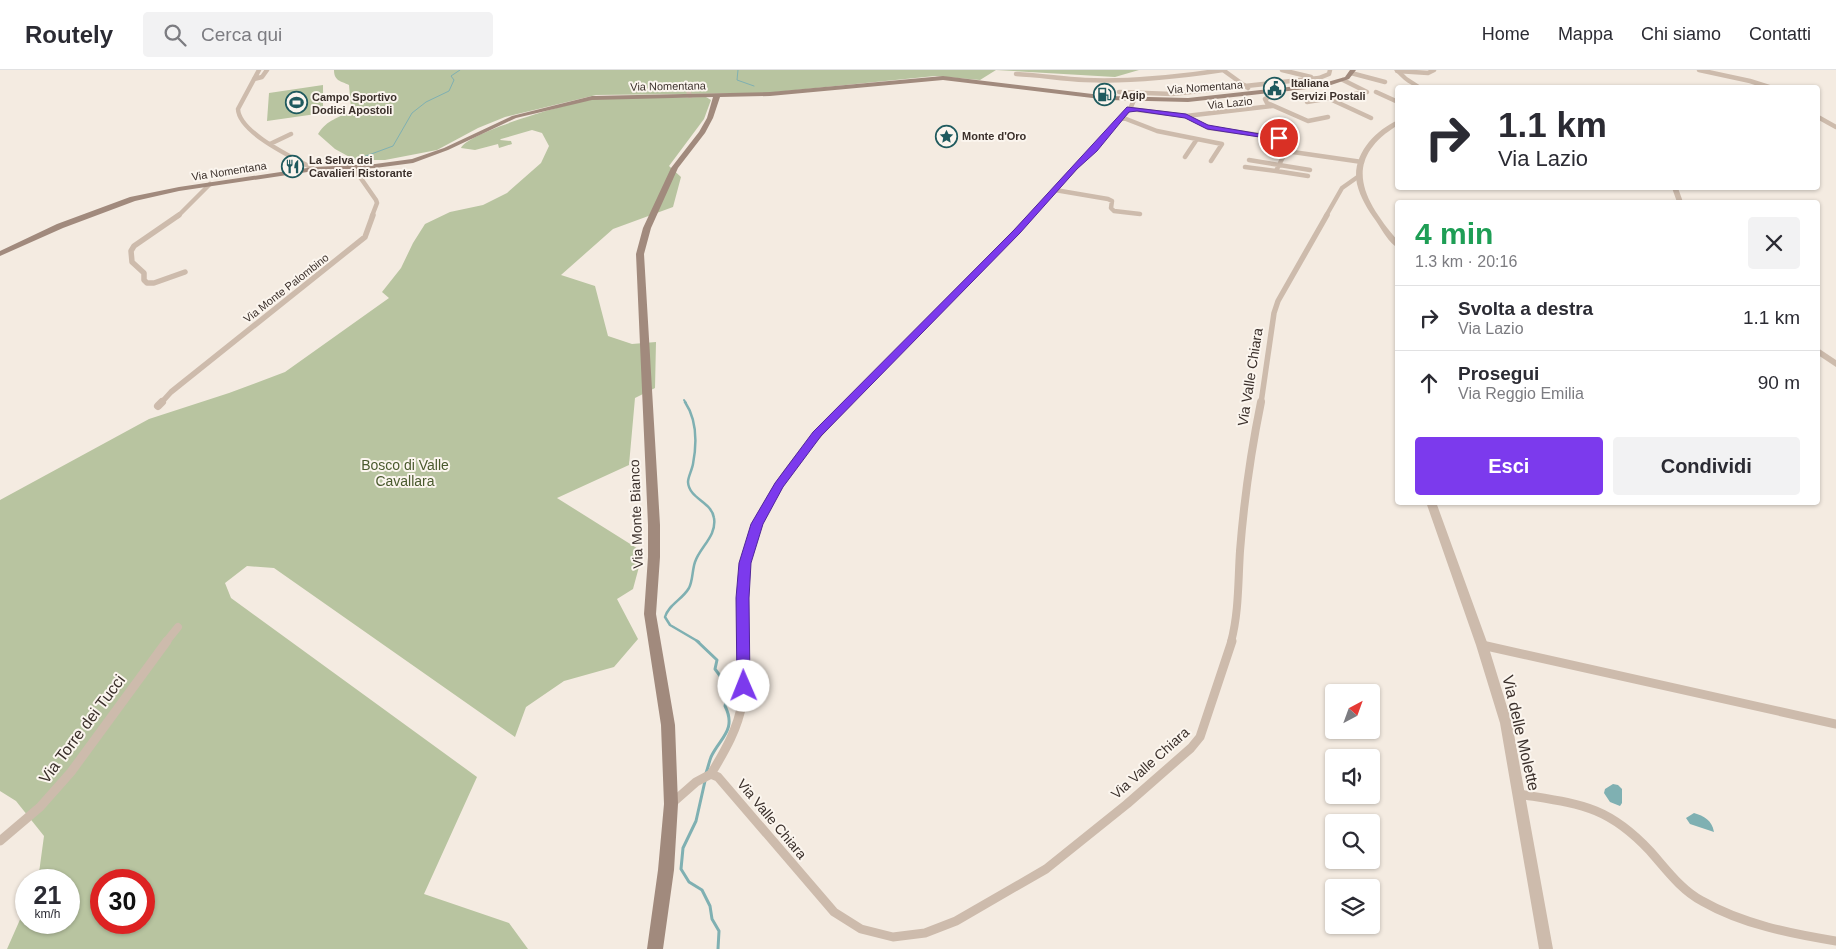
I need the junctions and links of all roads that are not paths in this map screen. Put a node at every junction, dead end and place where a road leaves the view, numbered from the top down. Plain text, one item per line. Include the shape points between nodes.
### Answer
1 (259, 70) edge
2 (267, 70) edge
3 (1223, 70) edge
4 (1282, 70) edge
5 (1330, 70) edge
6 (1434, 70) edge
7 (1698, 70) edge
8 (1350, 71) edge
9 (1398, 71) edge
10 (1016, 74) dead end
11 (1319, 78) junction
12 (254, 79) junction
13 (1117, 80) junction
14 (1343, 80) junction
15 (1384, 82) dead end
16 (686, 84) dead end
17 (1418, 85) edge
18 (1763, 85) edge
19 (1246, 86) junction
20 (1282, 90) junction
21 (1376, 92) dead end
22 (1255, 94) junction
23 (717, 95) junction
24 (690, 96) junction
25 (1118, 96) junction
26 (1330, 99) junction
27 (1134, 100) junction
28 (1395, 101) edge
29 (1306, 102) dead end
30 (1272, 106) junction
31 (1130, 109) junction
32 (1186, 116) junction
33 (1121, 117) junction
34 (1328, 117) dead end
35 (1371, 118) dead end
36 (1820, 118) edge
37 (1395, 124) edge
38 (1836, 127) edge
39 (291, 134) dead end
40 (1197, 139) junction
41 (1296, 140) dead end
42 (270, 144) junction
43 (1185, 157) dead end
44 (1248, 160) dead end
45 (1211, 161) dead end
46 (1362, 162) junction
47 (1278, 165) junction
48 (353, 167) junction
49 (1245, 167) dead end
50 (314, 169) junction
51 (1276, 171) junction
52 (1359, 176) junction
53 (210, 184) junction
54 (1055, 190) junction
55 (1140, 214) dead end
56 (1395, 242) edge
57 (0, 254) edge
58 (185, 272) dead end
59 (1820, 352) edge
60 (1836, 364) edge
61 (158, 406) dead end
62 (1433, 505) edge
63 (178, 628) dead end
64 (1482, 645) junction
65 (1836, 724) edge
66 (711, 774) junction
67 (1519, 794) junction
68 (671, 804) junction
69 (0, 841) edge
70 (1836, 941) edge
71 (655, 949) edge
72 (1546, 949) edge

1 - 12 street
2 - 12 street via 262,77
3 - 13 street via 1168,79
3 - 19 street
4 - 11 street
5 - 11 street
6 - 9 street via 1428,73
7 - 18 street
8 - 14 main road, Via Nomentana
8 - 15 street
9 - 17 street
10 - 13 street
11 - 19 street
12 - 42 street via 238,112 255,134
13 - 25 street
14 - 20 main road, Via Nomentana
14 - 26 street via 1367,92
16 - 24 street
19 - 22 street
19 - 25 street
20 - 22 main road, Via Nomentana
20 - 30 street, Via Lazio via 1265,99
21 - 28 street
22 - 27 main road, Via Nomentana via 1188,100
23 - 24 main road, Via Nomentana
23 - 25 main road, Via Nomentana via 783,93 943,78
23 - 68 main road, Via Monte Bianco via 702,133 675,168 647,228 640,254 654,525 650,614 668,725
24 - 48 main road, Via Nomentana via 614,96 580,100 514,117 420,159
25 - 27 main road, Via Nomentana
26 - 29 street
26 - 35 street
27 - 31 street
30 - 32 street, Via Lazio
30 - 34 street via 1309,122
31 - 32 street, Via Lazio
31 - 33 street
32 - 41 street via 1209,128
33 - 40 street via 1144,128
33 - 54 street
36 - 38 street
37 - 46 street via 1374,139
39 - 42 street
40 - 43 street
40 - 45 street via 1222,144
42 - 50 street
44 - 47 street
46 - 47 street via 1288,151
46 - 52 street
47 - 51 street
47 - 51 street via 1309,173
48 - 50 main road, Via Nomentana
48 - 61 street, Via Monte Palombino via 377,199 365,237 164,397
49 - 51 street
50 - 53 main road, Via Nomentana
52 - 56 street via 1366,199
52 - 66 street, Via Valle Chiara via 1342,188 1327,211 1274,312 1250,457 1240,552 1239,597 1232,640 1202,733 1191,748 1046,869 946,926 904,937 861,929 834,912 720,778
53 - 57 main road, Via Nomentana via 121,203 41,234
53 - 58 street via 171,222 137,243 131,251 132,262 144,274 147,283
54 - 55 street via 1108,199 1112,201 1114,211
54 - 66 street via 817,434 764,508 745,563 742,705 730,742
59 - 60 street
62 - 64 street, Via delle Molette
63 - 69 street, Via Torre dei Tucci via 71,772 40,807
64 - 65 street
64 - 67 street, Via delle Molette via 1506,723
66 - 68 street via 696,782
67 - 70 street via 1610,816 1691,894 1707,905 1776,927
67 - 72 street, Via delle Molette
68 - 71 main road, Via Monte Bianco

